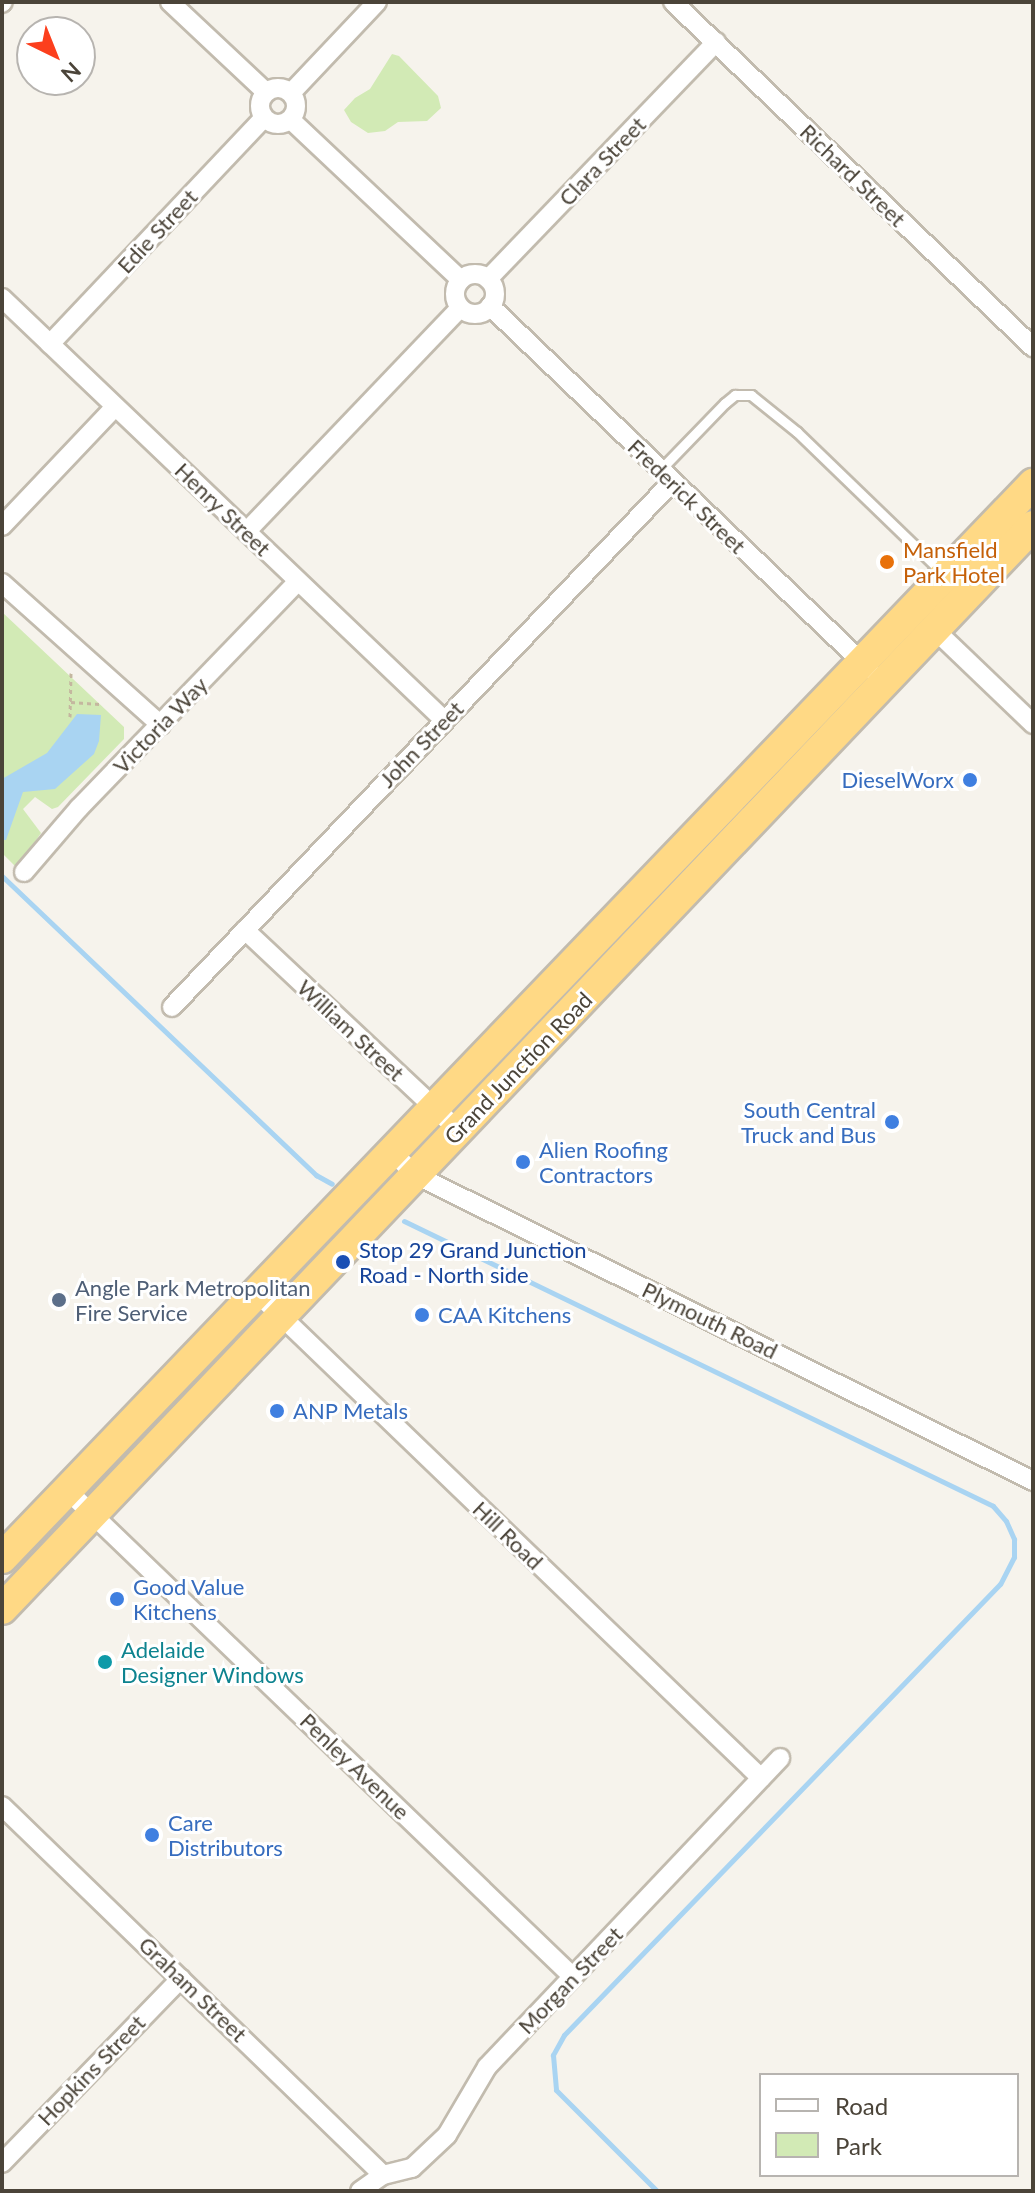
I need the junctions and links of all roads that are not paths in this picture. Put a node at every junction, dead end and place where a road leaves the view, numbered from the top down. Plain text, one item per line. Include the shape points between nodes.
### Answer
1 (170, 2) edge
2 (377, 2) edge
3 (673, 2) edge
4 (716, 42) junction
5 (266, 92) junction
6 (291, 93) junction
7 (264, 118) junction
8 (291, 120) junction
9 (488, 279) junction
10 (461, 280) junction
11 (2, 298) edge
12 (490, 306) junction
13 (460, 308) junction
14 (50, 344) junction
15 (1033, 347) edge
16 (115, 407) junction
17 (666, 476) junction
18 (1033, 484) edge
19 (2, 526) edge
20 (1033, 526) edge
21 (247, 531) junction
22 (945, 574) junction
23 (298, 581) junction
24 (2, 583) edge
25 (935, 630) junction
26 (861, 661) junction
27 (884, 685) junction
28 (444, 720) junction
29 (1033, 724) edge
30 (161, 725) junction
31 (24, 872) dead end
32 (245, 930) junction
33 (574, 962) junction
34 (597, 984) junction
35 (172, 1007) dead end
36 (434, 1108) junction
37 (458, 1130) junction
38 (392, 1152) junction
39 (416, 1175) junction
40 (256, 1292) junction
41 (281, 1316) junction
42 (167, 1412) junction
43 (1033, 1481) edge
44 (67, 1490) junction
45 (93, 1514) junction
46 (2, 1558) edge
47 (2, 1609) edge
48 (780, 1758) dead end
49 (761, 1778) junction
50 (2, 1806) edge
51 (573, 1977) junction
52 (181, 1978) junction
53 (2, 2163) edge
54 (383, 2175) junction
55 (360, 2191) edge

1 - 5 street
2 - 6 street
3 - 4 street, Richard Street
4 - 9 street, Clara Street
4 - 15 street, Richard Street
5 - 6 street via 279,88
5 - 7 street via 259,105
6 - 8 street via 297,106
7 - 8 street via 275,125
7 - 14 street, Edie Street
8 - 10 street
9 - 10 street via 475,274
9 - 12 street via 494,291
10 - 13 street via 455,295
11 - 14 street, Henry Street
12 - 13 street via 476,314
12 - 17 street, Frederick Street
13 - 21 street
14 - 16 street, Henry Street
16 - 19 street
16 - 21 street, Henry Street
17 - 22 lane via 725,403 735,395 751,395 797,432
17 - 26 street, Frederick Street
17 - 28 street, John Street
18 - 22 highway, Grand Junction Road
20 - 25 highway, Grand Junction Road
21 - 23 street, Henry Street
22 - 26 highway, Grand Junction Road
23 - 28 street, Henry Street
23 - 30 street, Victoria Way
24 - 30 street
25 - 27 highway, Grand Junction Road
25 - 29 street
26 - 27 street, Frederick Street
26 - 33 highway, Grand Junction Road
27 - 34 highway, Grand Junction Road
28 - 32 street, John Street
30 - 31 street, Victoria Way
32 - 35 street, John Street
32 - 36 street, William Street
33 - 34 highway
33 - 36 highway, Grand Junction Road
34 - 37 highway, Grand Junction Road
36 - 37 street, William Street
36 - 38 highway, Grand Junction Road
37 - 39 highway, Grand Junction Road
38 - 39 street, Plymouth Road
38 - 40 highway, Grand Junction Road
39 - 41 highway, Grand Junction Road
39 - 43 street, Plymouth Road
40 - 41 street, Hill Road
40 - 42 highway, Grand Junction Road
41 - 42 highway, Grand Junction Road
41 - 49 street, Hill Road
42 - 44 highway, Grand Junction Road
42 - 45 highway, Grand Junction Road
44 - 45 street, Penley Avenue
44 - 46 highway, Grand Junction Road
45 - 47 highway, Grand Junction Road
45 - 51 street, Penley Avenue
48 - 49 street, Morgan Street
49 - 51 street, Morgan Street
50 - 52 street, Graham Street
51 - 54 street, Morgan Street via 487,2067 447,2135 412,2168
52 - 53 street, Hopkins Street
52 - 54 street, Graham Street
54 - 55 street, Morgan Street

